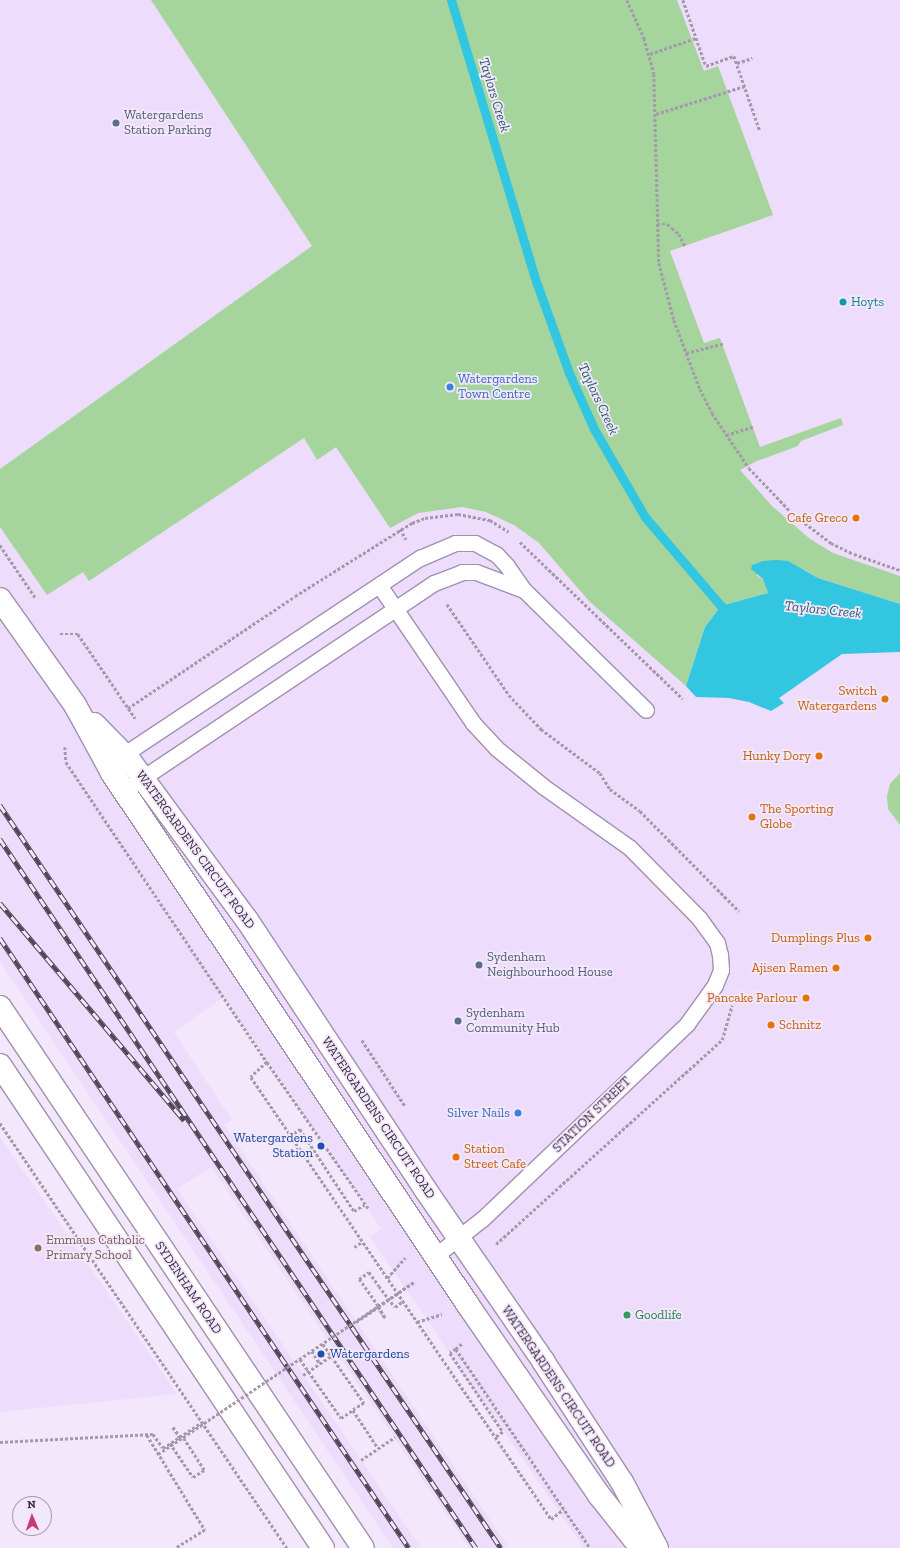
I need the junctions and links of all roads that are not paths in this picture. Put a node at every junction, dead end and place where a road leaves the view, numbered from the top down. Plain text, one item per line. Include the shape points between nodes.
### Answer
1 (379, 585) junction
2 (524, 590) junction
3 (0, 599) edge
4 (395, 608) junction
5 (646, 710) dead end
6 (115, 759) junction
7 (142, 778) junction
8 (124, 790) junction
9 (0, 1007) edge
10 (0, 1064) edge
11 (460, 1239) junction
12 (435, 1256) junction
13 (204, 1312) junction
14 (184, 1339) junction
15 (323, 1548) edge
16 (362, 1548) edge
17 (641, 1548) edge
18 (657, 1548) edge

1 - 2 lane via 445,545 475,543 496,554 508,566
1 - 4 lane
1 - 6 lane
2 - 4 lane via 476,572 462,572 434,583
2 - 5 lane
3 - 6 street, WATERGARDENS CIRCUIT ROAD
4 - 7 lane
4 - 11 lane, STATION STREET via 473,723 496,748 544,787 630,848 699,918 717,944 720,955 721,970 715,985 688,1024
6 - 7 street, WATERGARDENS CIRCUIT ROAD
6 - 8 street, WATERGARDENS CIRCUIT ROAD
7 - 8 lane
7 - 11 street, WATERGARDENS CIRCUIT ROAD via 247,920
8 - 12 street, WATERGARDENS CIRCUIT ROAD
9 - 13 street, SYDENHAM ROAD
10 - 14 street
11 - 12 lane, STATION STREET
11 - 18 street, WATERGARDENS CIRCUIT ROAD via 622,1482
12 - 17 street, WATERGARDENS CIRCUIT ROAD via 599,1495
13 - 14 street
13 - 16 street, SYDENHAM ROAD
14 - 15 street

